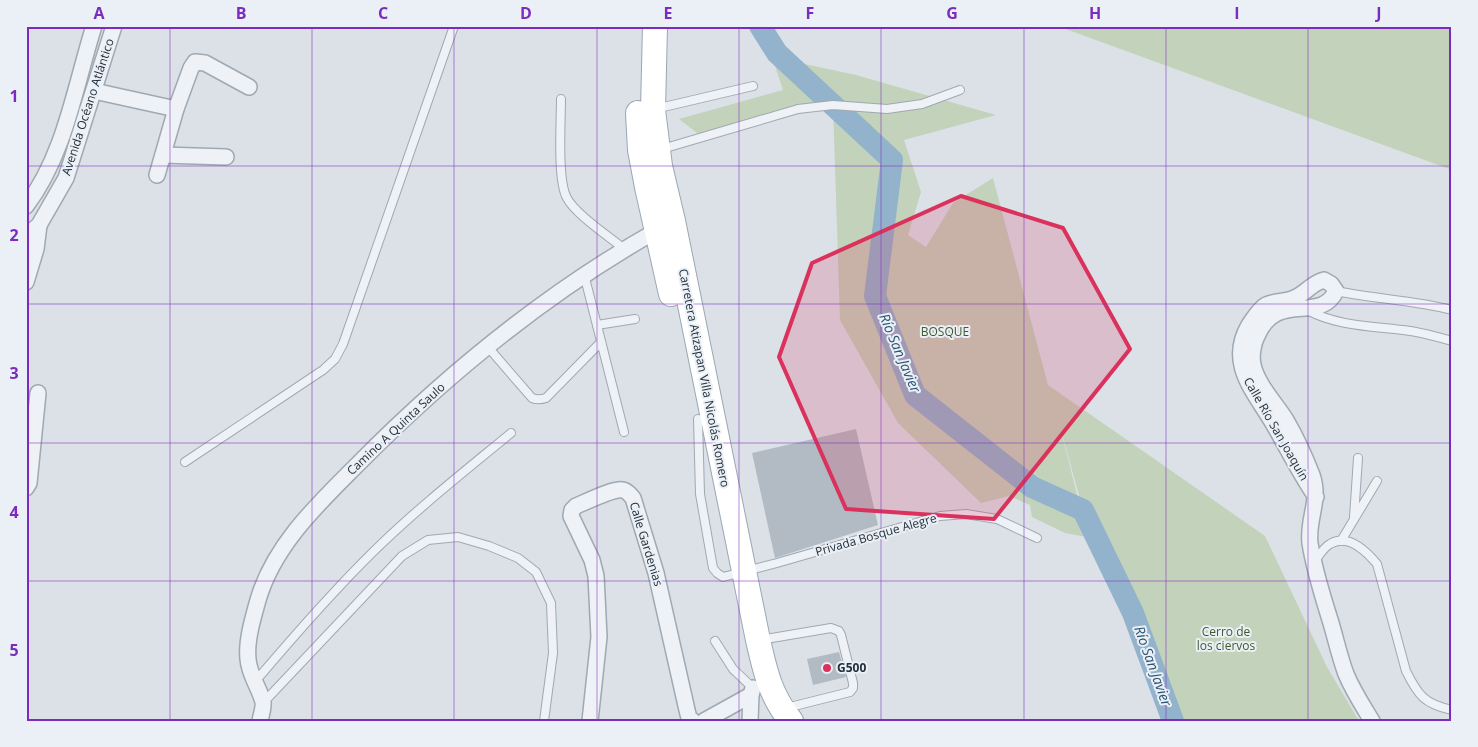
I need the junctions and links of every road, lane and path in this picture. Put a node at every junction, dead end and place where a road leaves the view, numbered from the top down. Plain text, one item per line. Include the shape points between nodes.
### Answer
1 (94, 26) edge
2 (114, 26) edge
3 (454, 26) edge
4 (639, 26) edge
5 (654, 26) edge
6 (753, 86) dead end
7 (249, 87) dead end
8 (960, 90) dead end
9 (94, 91) junction
10 (561, 99) dead end
11 (176, 109) junction
12 (653, 110) junction
13 (657, 150) junction
14 (163, 155) junction
15 (226, 157) dead end
16 (157, 175) dead end
17 (655, 186) junction
18 (26, 206) edge
19 (39, 225) junction
20 (665, 225) junction
21 (26, 236) edge
22 (624, 250) junction
23 (584, 274) junction
24 (26, 282) edge
25 (1336, 290) junction
26 (1303, 308) junction
27 (1452, 310) edge
28 (635, 319) dead end
29 (597, 325) junction
30 (1452, 341) edge
31 (601, 342) junction
32 (487, 346) junction
33 (38, 393) dead end
34 (624, 432) dead end
35 (512, 433) dead end
36 (1358, 458) dead end
37 (185, 462) dead end
38 (1377, 481) dead end
39 (26, 488) edge
40 (1316, 497) junction
41 (1354, 519) junction
42 (1037, 538) dead end
43 (1341, 541) junction
44 (1314, 562) junction
45 (736, 574) junction
46 (758, 640) junction
47 (715, 641) dead end
48 (254, 683) junction
49 (752, 692) junction
50 (263, 703) junction
51 (1452, 710) edge
52 (782, 717) edge
53 (260, 721) edge
54 (544, 721) edge
55 (590, 721) edge
56 (693, 721) edge
57 (704, 721) edge
58 (750, 721) edge
59 (1372, 721) edge

1 - 18 street, Avenida Océano Atlántico via 56,153
2 - 9 street, Avenida Océano Atlántico
3 - 37 lane via 335,359 324,370
4 - 17 main road, Carretera Atizapan Villa Nicolás Romero via 640,150
5 - 12 main road, Carretera Atizapan Villa Nicolás Romero
6 - 12 lane
7 - 11 street via 205,63 195,62
8 - 13 lane via 922,104 888,109 833,105 798,109
9 - 11 street
9 - 19 street, Avenida Océano Atlántico via 66,178
10 - 22 lane via 562,182 567,199
11 - 14 street
12 - 13 main road, Carretera Atizapan Villa Nicolás Romero
13 - 17 main road, Carretera Atizapan Villa Nicolás Romero
14 - 15 street
14 - 16 street
17 - 20 main road, Carretera Atizapan Villa Nicolás Romero
19 - 21 street, Avenida Océano Atlántico
19 - 24 street
20 - 22 street, Camino A Quinta Saulo
20 - 45 main road, Carretera Atizapan Villa Nicolás Romero
20 - 45 main road, Carretera Atizapan Villa Nicolás Romero via 708,480
22 - 23 street, Camino A Quinta Saulo
23 - 29 lane
23 - 32 street, Camino A Quinta Saulo
25 - 26 street, Calle Río San Joaquín via 1331,300 1321,306
25 - 27 lane
25 - 40 street, Calle Río San Joaquín via 1324,280 1315,282 1293,299 1266,305 1246,331 1240,350 1240,364 1247,381
26 - 30 lane via 1337,322 1411,331
26 - 40 street, Calle Río San Joaquín via 1274,313 1256,336 1252,352 1258,378 1288,423 1312,477
28 - 29 lane
29 - 31 lane
31 - 32 lane via 541,400 532,398
31 - 34 lane
32 - 48 street, Camino A Quinta Saulo via 394,428 295,530 274,560 258,598 250,633 248,660
33 - 39 street
35 - 48 lane via 375,550 312,615
36 - 41 lane
38 - 41 lane
40 - 44 street, Calle Río San Joaquín via 1310,541
41 - 43 lane
42 - 45 lane, Privada Bosque Alegre via 997,519 966,514 940,516
43 - 44 lane via 1330,544
43 - 51 lane via 1356,544 1377,564 1406,670 1414,685 1423,698 1436,707
44 - 59 street, Calle Río San Joaquín via 1346,673
45 - 46 main road, Carretera Atizapan Villa Nicolás Romero
45 - 49 main road, Carretera Atizapan Villa Nicolás Romero
46 - 52 main road, Carretera Atizapan Villa Nicolás Romero
46 - 52 lane via 831,628 841,635 853,683 850,692
47 - 49 lane
48 - 50 street, Camino A Quinta Saulo
49 - 52 main road, Carretera Atizapan Villa Nicolás Romero
49 - 57 street
49 - 58 street
50 - 53 street
50 - 54 lane via 402,556 428,540 458,537 518,558 536,572 551,603 552,653
55 - 56 street, Calle Gardenias via 600,637 596,576 571,516 576,506 622,490 632,498 656,573 687,710

